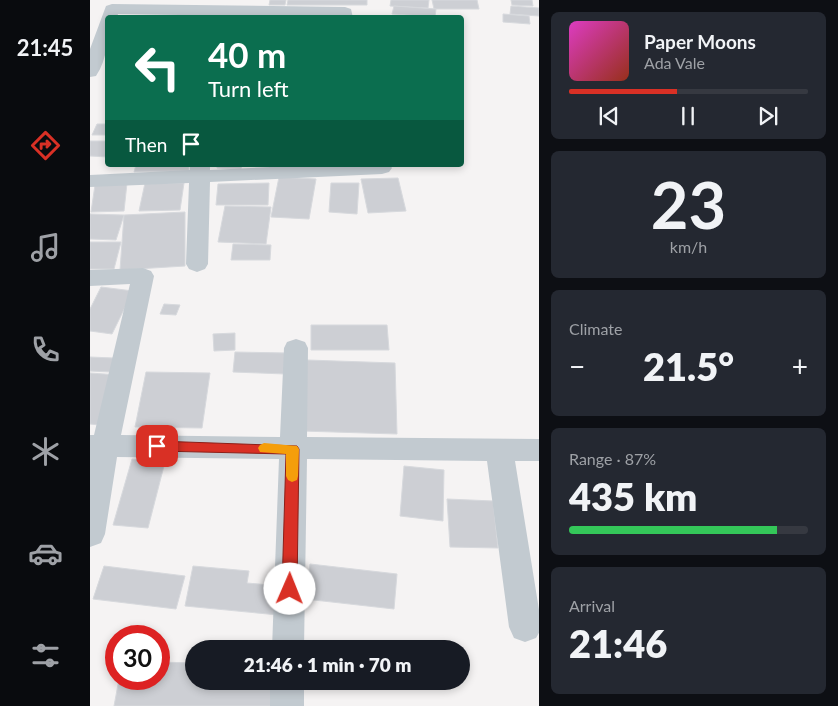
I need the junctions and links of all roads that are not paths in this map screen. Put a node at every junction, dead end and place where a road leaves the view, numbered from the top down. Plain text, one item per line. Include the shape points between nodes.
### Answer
1 (107, 14) edge
2 (219, 14) edge
3 (345, 15) edge
4 (105, 20) edge
5 (91, 65) edge
6 (347, 167) edge
7 (382, 168) dead end
8 (199, 170) edge
9 (90, 181) edge
10 (197, 264) dead end
11 (90, 278) edge
12 (296, 348) dead end
13 (98, 446) edge
14 (293, 449) junction
15 (499, 450) junction
16 (539, 450) edge
17 (90, 534) edge
18 (525, 627) dead end
19 (288, 640) edge
20 (288, 690) edge
21 (287, 706) edge

1 - 2 street
2 - 3 street via 345,12
4 - 5 street
6 - 7 street
6 - 8 street
8 - 9 street
8 - 10 street
11 - 13 street via 143,276
12 - 14 street
13 - 14 street
13 - 17 street
14 - 15 street
14 - 19 street
15 - 16 street
15 - 18 street
20 - 21 street

